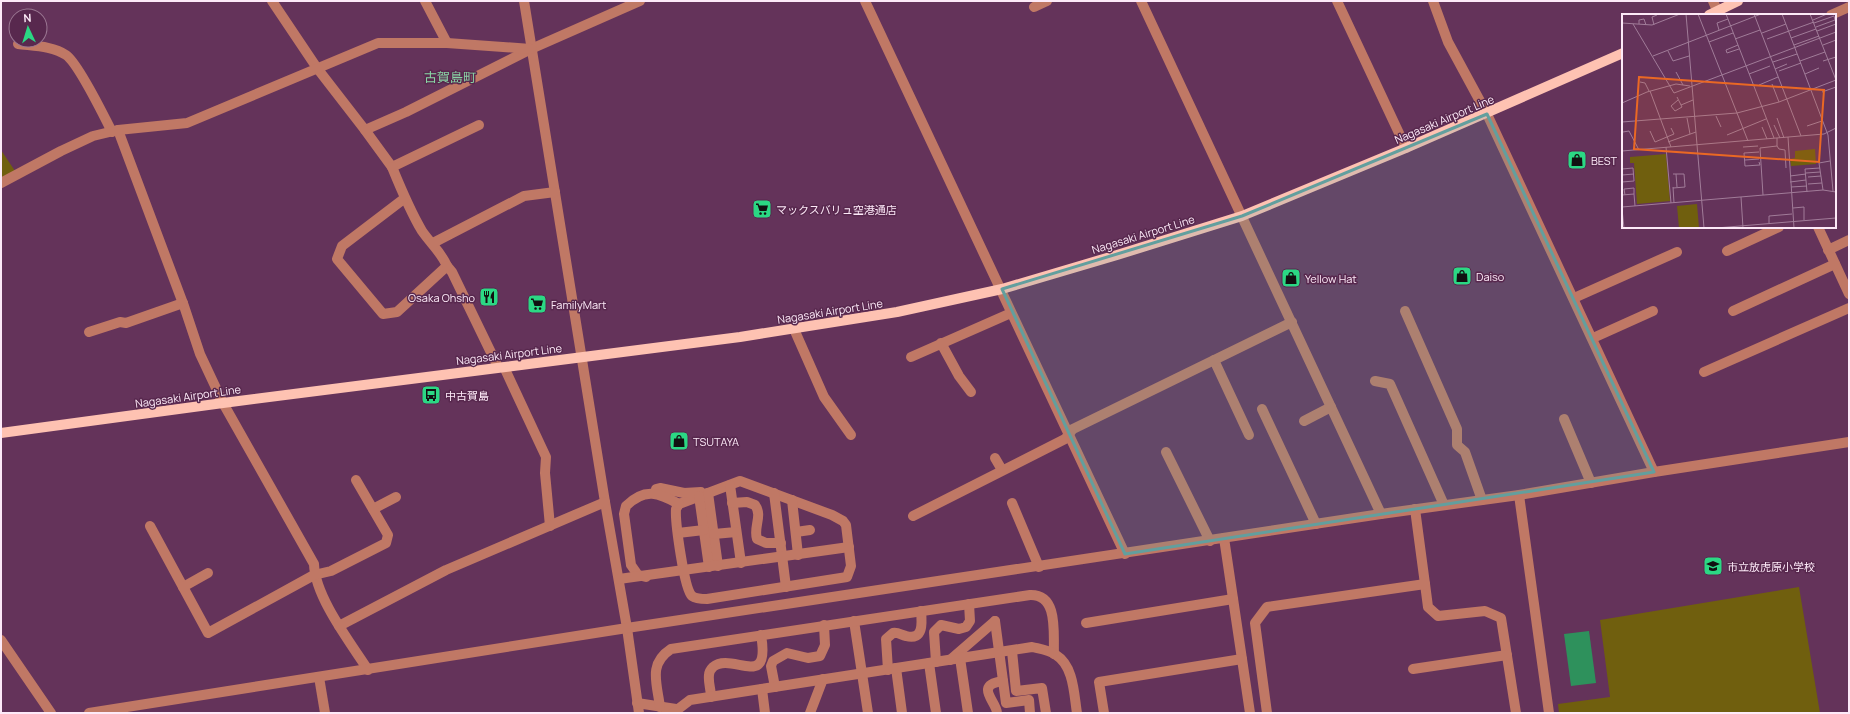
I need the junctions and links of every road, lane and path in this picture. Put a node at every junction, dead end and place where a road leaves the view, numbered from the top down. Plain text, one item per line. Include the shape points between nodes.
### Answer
1 (272, 1) edge
2 (426, 1) edge
3 (524, 1) edge
4 (640, 1) edge
5 (865, 1) edge
6 (1047, 1) edge
7 (1141, 1) edge
8 (1337, 1) edge
9 (1433, 1) edge
10 (1713, 1) edge
11 (1738, 1) edge
12 (1034, 7) dead end
13 (1849, 7) edge
14 (1715, 14) edge
15 (1833, 14) edge
16 (447, 43) junction
17 (47, 48) edge
18 (531, 49) junction
19 (1622, 53) edge
20 (317, 68) junction
21 (1487, 114) junction
22 (479, 125) dead end
23 (365, 130) junction
24 (115, 131) junction
25 (1406, 148) junction
26 (392, 167) junction
27 (1, 183) edge
28 (555, 192) junction
29 (405, 198) junction
30 (1242, 216) junction
31 (1777, 228) edge
32 (1818, 228) edge
33 (1849, 240) edge
34 (433, 243) junction
35 (1828, 250) junction
36 (1727, 251) dead end
37 (1677, 252) dead end
38 (1835, 264) junction
39 (447, 266) junction
40 (1002, 289) junction
41 (1849, 294) edge
42 (1574, 298) junction
43 (183, 303) junction
44 (1849, 308) edge
45 (1405, 311) dead end
46 (1653, 311) dead end
47 (1733, 311) dead end
48 (1011, 313) junction
49 (1292, 322) junction
50 (794, 329) junction
51 (89, 332) dead end
52 (1592, 338) junction
53 (941, 344) junction
54 (582, 356) junction
55 (911, 357) dead end
56 (1214, 360) junction
57 (501, 367) junction
58 (1704, 372) dead end
59 (1375, 381) dead end
60 (971, 392) dead end
61 (223, 403) junction
62 (1331, 407) junction
63 (1262, 409) dead end
64 (1564, 419) dead end
65 (1304, 421) dead end
66 (1, 433) edge
67 (1069, 434) junction
68 (851, 435) dead end
69 (1249, 435) dead end
70 (1849, 442) edge
71 (1166, 452) dead end
72 (995, 458) dead end
73 (1002, 470) junction
74 (1654, 472) junction
75 (356, 480) dead end
76 (1591, 483) junction
77 (730, 484) junction
78 (708, 493) junction
79 (774, 493) junction
80 (647, 494) junction
81 (1519, 495) junction
82 (396, 496) dead end
83 (792, 500) junction
84 (1482, 500) junction
85 (605, 502) junction
86 (732, 503) junction
87 (1012, 503) dead end
88 (679, 504) junction
89 (1444, 505) junction
90 (373, 509) junction
91 (1415, 509) junction
92 (1381, 514) junction
93 (913, 516) dead end
94 (1316, 524) junction
95 (150, 526) dead end
96 (550, 526) junction
97 (704, 530) junction
98 (810, 530) dead end
99 (736, 532) junction
100 (796, 532) junction
101 (678, 533) junction
102 (714, 534) junction
103 (1224, 538) junction
104 (1210, 540) junction
105 (781, 542) junction
106 (849, 547) junction
107 (1125, 554) junction
108 (798, 555) junction
109 (782, 557) junction
110 (740, 563) junction
111 (714, 567) junction
112 (1039, 567) junction
113 (684, 571) junction
114 (208, 573) dead end
115 (314, 575) junction
116 (646, 577) junction
117 (619, 579) junction
118 (1425, 584) junction
119 (183, 587) junction
120 (786, 587) junction
121 (1233, 599) junction
122 (969, 604) junction
123 (920, 611) junction
124 (854, 621) junction
125 (1086, 623) dead end
126 (339, 626) junction
127 (824, 626) junction
128 (627, 628) junction
129 (761, 635) junction
130 (1, 640) edge
131 (1012, 650) junction
132 (998, 653) junction
133 (1054, 654) junction
134 (1507, 655) junction
135 (960, 658) junction
136 (1242, 659) junction
137 (950, 660) junction
138 (932, 662) junction
139 (892, 669) junction
140 (1413, 669) dead end
141 (368, 670) junction
142 (863, 673) junction
143 (319, 677) junction
144 (823, 679) junction
145 (1003, 681) junction
146 (775, 687) junction
147 (762, 689) junction
148 (711, 697) junction
149 (660, 707) junction
150 (638, 708) edge
151 (675, 711) edge
152 (51, 713) edge
153 (89, 713) edge
154 (325, 713) edge
155 (766, 713) edge
156 (810, 713) edge
157 (868, 713) edge
158 (902, 713) edge
159 (936, 713) edge
160 (968, 713) edge
161 (997, 713) edge
162 (1030, 713) edge
163 (1046, 713) edge
164 (1077, 713) edge
165 (1104, 713) edge
166 (1250, 713) edge
167 (1267, 713) edge
168 (1516, 713) edge
169 (1548, 713) edge

1 - 20 street
2 - 16 street
3 - 18 street
4 - 18 street
5 - 40 street
6 - 12 street
7 - 30 street
8 - 25 street
9 - 21 street via 1448,42
10 - 14 street
11 - 14 main road
13 - 15 street
16 - 18 street
16 - 20 street via 378,43
17 - 24 street via 67,55
18 - 23 street
18 - 28 street
19 - 21 main road, Nagasaki Airport Line
20 - 23 street
20 - 24 street via 187,123
21 - 25 main road, Nagasaki Airport Line
21 - 42 street
22 - 26 street
23 - 26 street
24 - 27 street via 93,136
24 - 43 street
25 - 30 main road, Nagasaki Airport Line
26 - 29 street
28 - 34 street via 524,196
28 - 54 street
29 - 34 street via 423,232
29 - 39 street via 342,246 337,259 383,314 397,312
30 - 40 main road, Nagasaki Airport Line
30 - 49 street
31 - 36 street
32 - 35 street
33 - 35 street
34 - 39 street
35 - 38 street
37 - 42 street
38 - 41 street
38 - 47 street
39 - 57 street
40 - 48 street
40 - 50 main road, Nagasaki Airport Line via 897,312
42 - 52 street
43 - 51 street via 126,324 120,322
43 - 61 street via 200,354
44 - 58 street
45 - 84 street via 1457,429 1457,445 1465,452
46 - 52 street
48 - 53 street
48 - 67 street
49 - 56 street
49 - 62 street
50 - 54 main road, Nagasaki Airport Line
50 - 68 street via 824,397
52 - 74 street
53 - 55 street
53 - 60 street
54 - 57 main road, Nagasaki Airport Line
54 - 85 street
56 - 67 street via 1073,429
56 - 69 street
57 - 61 main road, Nagasaki Airport Line
57 - 96 street via 546,457
59 - 89 street via 1390,384
61 - 66 main road, Nagasaki Airport Line
61 - 115 street via 314,564
62 - 65 street
62 - 92 street
63 - 94 street
64 - 76 street
67 - 73 street via 1065,439
67 - 107 street
70 - 74 street
71 - 104 street
72 - 73 street
73 - 93 street
74 - 76 street
75 - 90 street
76 - 81 street
77 - 78 street
77 - 79 street via 746,482
77 - 86 street
78 - 80 street via 684,493 660,488
78 - 88 street
78 - 97 street
78 - 102 street
79 - 83 street
79 - 105 street
80 - 88 street via 660,494
80 - 116 street via 629,503 624,514 631,565 638,575
81 - 84 street
81 - 169 street
82 - 90 street
83 - 100 street
83 - 106 street via 843,521 846,525
84 - 89 street
85 - 96 street
85 - 117 street
86 - 99 street
86 - 105 street via 747,502 756,505 759,515 755,528 757,539 766,543
87 - 112 street
88 - 101 street via 676,509
89 - 91 street
90 - 115 street via 388,535 386,543 331,571
91 - 92 street
91 - 118 street
92 - 94 street
94 - 103 street
95 - 119 street
96 - 126 street via 446,570
97 - 101 street
97 - 111 street
98 - 100 street
99 - 102 street
99 - 110 street
100 - 108 street
101 - 113 street
102 - 111 street
103 - 104 street
103 - 121 street
104 - 107 street
105 - 109 street
106 - 108 street
106 - 120 street via 851,566 847,577
107 - 112 street
108 - 109 street
109 - 110 street
109 - 120 street
110 - 111 street
111 - 113 street
112 - 128 street
113 - 116 street
113 - 120 street via 688,591 697,599
114 - 119 street
115 - 119 street via 208,633
115 - 126 street
116 - 117 street
117 - 128 street
118 - 134 street via 1428,606 1438,616 1486,611 1501,618
118 - 167 street via 1267,607 1255,623
121 - 125 street
121 - 136 street
122 - 123 street
122 - 133 street via 1037,594 1044,598 1052,614
122 - 138 street via 970,620 966,627 959,629 941,625 934,632
123 - 124 street
123 - 139 street via 922,623 918,634 911,637 893,633 886,639
124 - 127 street
124 - 142 street
126 - 141 street
127 - 129 street
127 - 146 street via 825,645 820,656 808,658 787,653 773,661 771,666
128 - 141 street
128 - 150 street
129 - 148 street via 763,654 761,662 757,665 745,667 724,662 710,670
129 - 149 street via 671,649 663,654 656,666
130 - 152 street
131 - 132 street
131 - 133 street via 1032,648
131 - 163 street via 1016,691 1042,688
132 - 135 street
132 - 137 street via 994,621
132 - 145 street
133 - 164 street via 1067,667
134 - 140 street
134 - 168 street
135 - 137 street
135 - 160 street
136 - 165 street via 1099,682
136 - 166 street
137 - 138 street
138 - 139 street
138 - 159 street
139 - 142 street
139 - 158 street
141 - 143 street
142 - 144 street
142 - 157 street
143 - 153 street
143 - 154 street
144 - 146 street
144 - 156 street
145 - 161 street via 993,683 989,689 989,697
145 - 162 street via 1006,703 1029,700
146 - 147 street
147 - 148 street
147 - 155 street
148 - 151 street via 690,700
149 - 150 street
149 - 151 street

